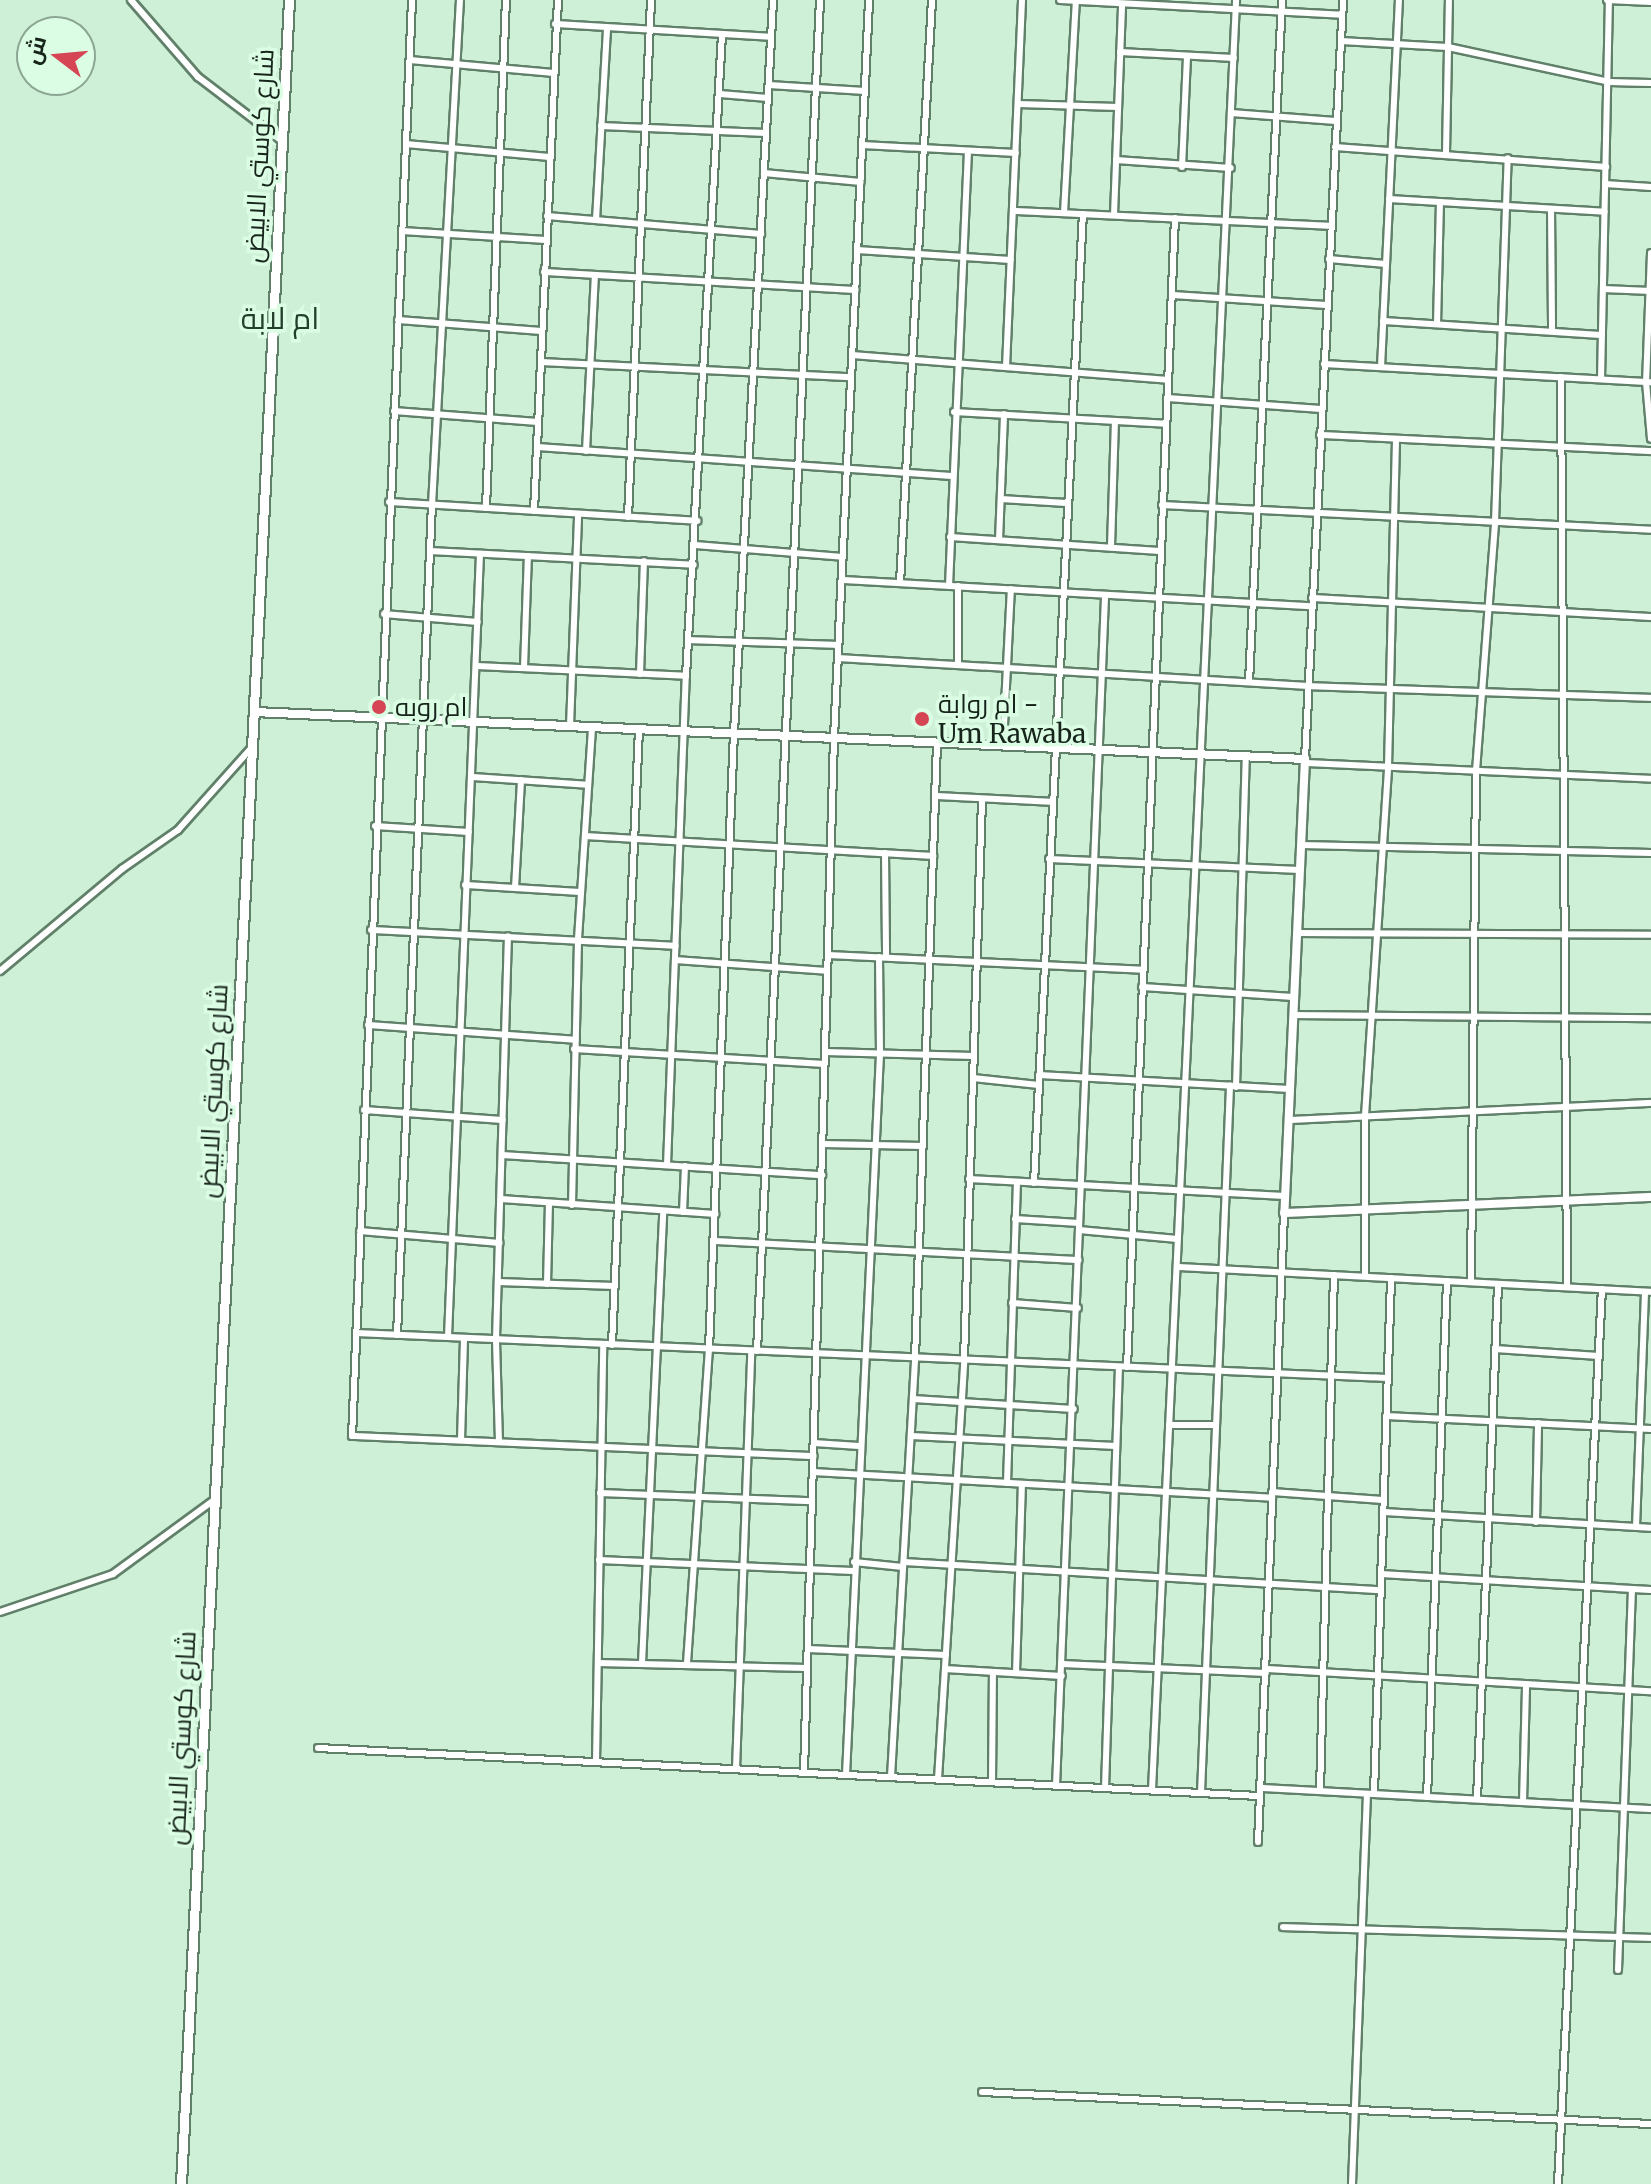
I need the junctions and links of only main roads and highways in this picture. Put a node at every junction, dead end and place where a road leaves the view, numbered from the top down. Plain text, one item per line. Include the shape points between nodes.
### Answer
1 (289, 0) edge
2 (254, 712) junction
3 (1651, 1197) edge
4 (181, 2184) edge

1 - 2 highway, شارع كوستي الابيض
2 - 3 main road via 1304,761 1284,1213
2 - 4 highway, شارع كوستي الابيض

